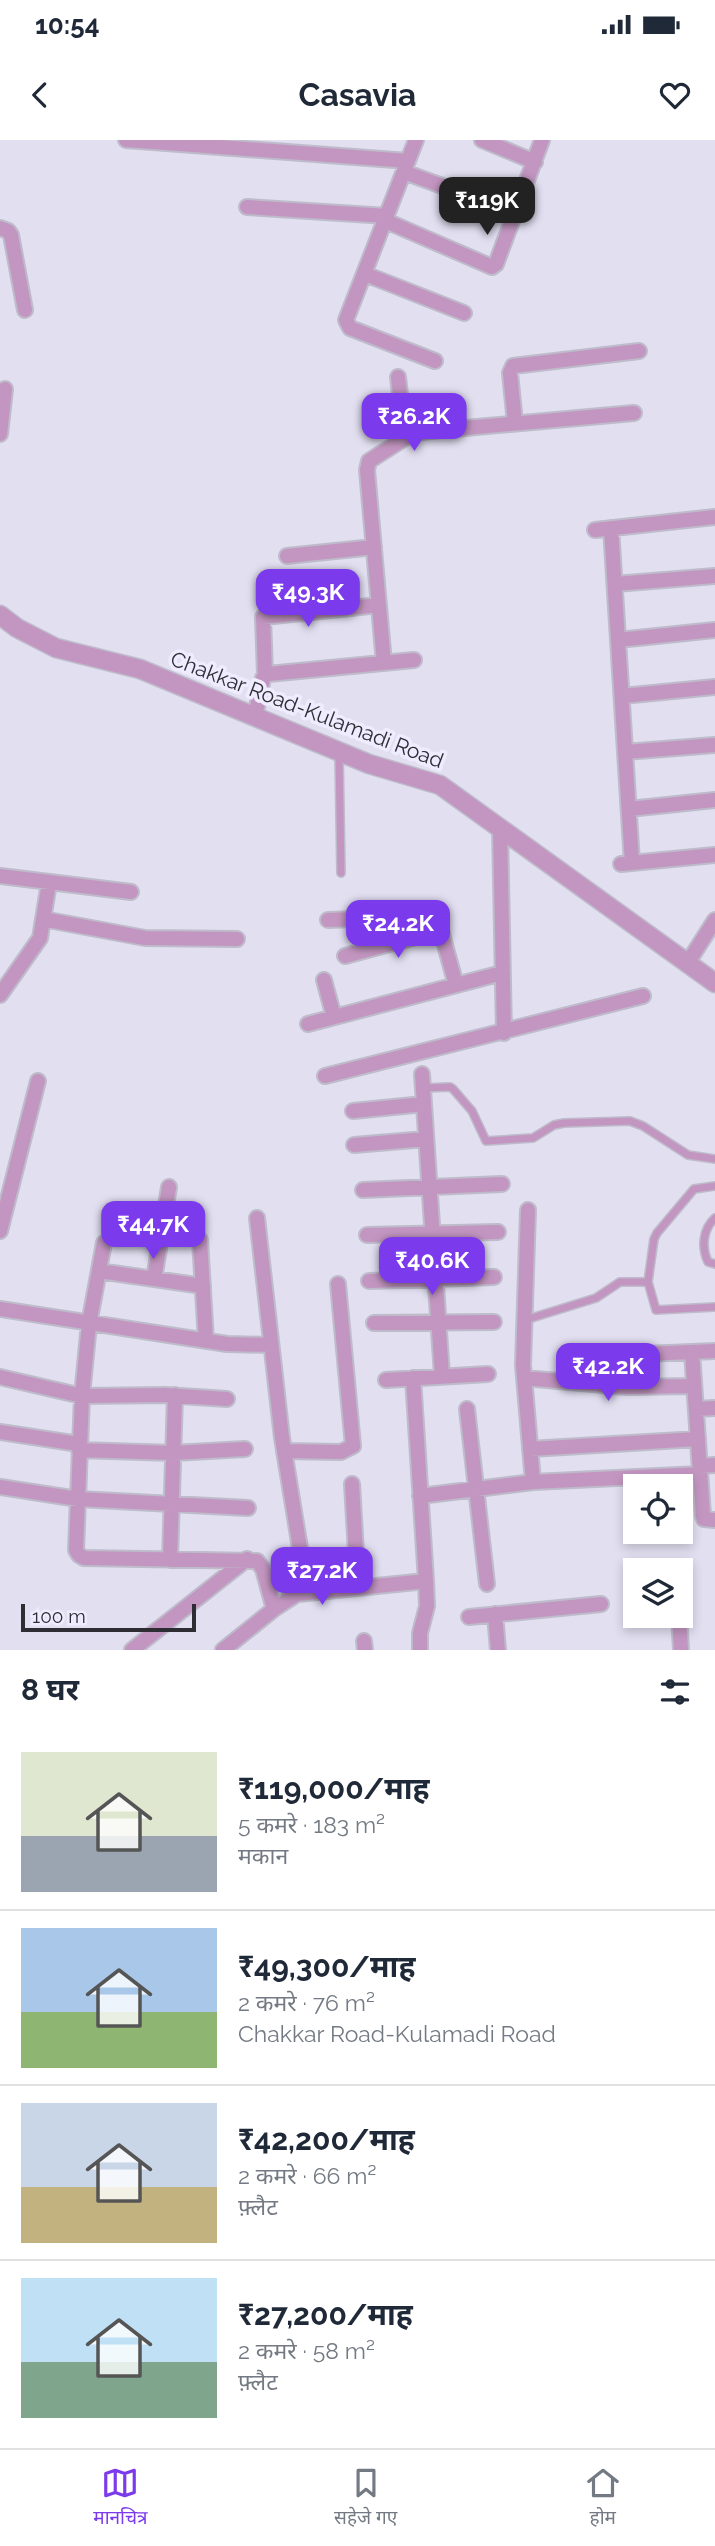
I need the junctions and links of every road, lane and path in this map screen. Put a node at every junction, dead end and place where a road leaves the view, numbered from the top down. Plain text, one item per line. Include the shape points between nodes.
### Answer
1 (126, 140) edge
2 (416, 140) edge
3 (482, 140) edge
4 (542, 140) edge
5 (535, 162) junction
6 (406, 167) junction
7 (247, 208) dead end
8 (516, 213) junction
9 (387, 218) junction
10 (0, 229) edge
11 (365, 274) junction
12 (25, 310) dead end
13 (464, 313) dead end
14 (639, 351) dead end
15 (435, 361) dead end
16 (398, 377) dead end
17 (5, 389) dead end
18 (635, 413) dead end
19 (515, 424) junction
20 (0, 435) edge
21 (405, 438) junction
22 (715, 517) edge
23 (611, 528) junction
24 (595, 530) dead end
25 (374, 547) junction
26 (287, 556) dead end
27 (715, 576) edge
28 (615, 584) junction
29 (379, 605) junction
30 (0, 615) edge
31 (715, 631) edge
32 (618, 640) junction
33 (414, 660) dead end
34 (384, 663) junction
35 (265, 675) junction
36 (715, 687) edge
37 (622, 696) junction
38 (255, 717) junction
39 (715, 745) edge
40 (339, 751) junction
41 (625, 752) junction
42 (715, 800) edge
43 (629, 809) junction
44 (499, 828) junction
45 (715, 855) edge
46 (341, 873) dead end
47 (0, 876) edge
48 (49, 883) junction
49 (131, 892) dead end
50 (43, 919) junction
51 (328, 920) dead end
52 (715, 920) edge
53 (441, 930) junction
54 (237, 939) dead end
55 (345, 956) dead end
56 (687, 964) junction
57 (502, 973) junction
58 (324, 980) dead end
59 (715, 983) edge
60 (456, 985) junction
61 (2, 988) edge
62 (643, 996) dead end
63 (334, 1017) junction
64 (309, 1024) dead end
65 (503, 1033) junction
66 (325, 1076) dead end
67 (38, 1081) dead end
68 (422, 1081) joint
69 (424, 1104) junction
70 (353, 1111) dead end
71 (426, 1139) junction
72 (354, 1144) dead end
73 (715, 1159) edge
74 (502, 1184) dead end
75 (169, 1186) dead end
76 (429, 1186) junction
77 (715, 1186) edge
78 (363, 1190) dead end
79 (528, 1210) dead end
80 (257, 1219) dead end
81 (715, 1219) edge
82 (0, 1231) edge
83 (498, 1232) dead end
84 (433, 1233) junction
85 (367, 1235) dead end
86 (200, 1240) dead end
87 (104, 1243) dead end
88 (715, 1264) edge
89 (99, 1271) junction
90 (494, 1277) dead end
91 (154, 1279) junction
92 (436, 1279) junction
93 (369, 1282) dead end
94 (648, 1282) junction
95 (338, 1284) dead end
96 (203, 1286) junction
97 (715, 1307) edge
98 (0, 1309) edge
99 (524, 1320) junction
100 (494, 1322) dead end
101 (373, 1323) dead end
102 (89, 1324) junction
103 (439, 1324) junction
104 (206, 1341) junction
105 (271, 1345) junction
106 (715, 1351) edge
107 (692, 1352) junction
108 (645, 1354) dead end
109 (488, 1374) dead end
110 (442, 1376) junction
111 (0, 1377) edge
112 (413, 1378) junction
113 (524, 1378) junction
114 (386, 1380) dead end
115 (694, 1386) junction
116 (175, 1395) junction
117 (82, 1396) junction
118 (227, 1399) dead end
119 (715, 1408) edge
120 (467, 1409) dead end
121 (696, 1409) junction
122 (0, 1432) edge
123 (698, 1439) junction
124 (79, 1447) junction
125 (530, 1448) junction
126 (245, 1449) dead end
127 (284, 1451) junction
128 (173, 1452) junction
129 (715, 1465) edge
130 (700, 1470) junction
131 (533, 1482) junction
132 (352, 1483) dead end
133 (0, 1487) edge
134 (477, 1489) junction
135 (420, 1496) junction
136 (78, 1499) junction
137 (171, 1504) junction
138 (248, 1508) dead end
139 (715, 1520) edge
140 (247, 1559) junction
141 (170, 1560) junction
142 (426, 1581) junction
143 (487, 1584) dead end
144 (358, 1587) junction
145 (307, 1591) junction
146 (601, 1604) dead end
147 (274, 1609) junction
148 (495, 1615) junction
149 (469, 1617) dead end
150 (679, 1628) edge
151 (132, 1650) edge
152 (223, 1650) edge
153 (420, 1650) edge
154 (498, 1650) edge
155 (681, 1650) edge

1 - 6 street
2 - 6 street
3 - 5 street
4 - 5 street
5 - 8 street
6 - 8 street
6 - 9 street
7 - 9 street
8 - 9 street via 492,267
9 - 11 street
10 - 12 street via 11,235
11 - 13 street
11 - 15 street via 346,325
14 - 19 street via 513,366
16 - 21 street
17 - 20 street
18 - 19 street
19 - 21 street via 420,432
21 - 25 street via 367,464
22 - 23 street
23 - 24 street
23 - 28 street
25 - 26 street
25 - 29 street
27 - 28 street
28 - 32 street
29 - 34 street
29 - 35 street via 262,617
30 - 38 street, Chakkar Road-Kulamadi Road via 56,648 140,670
31 - 32 street
32 - 37 street
33 - 34 street
34 - 35 street
35 - 38 street
36 - 37 street
37 - 41 street
38 - 40 street, Chakkar Road-Kulamadi Road
39 - 41 street
40 - 44 street, Chakkar Road-Kulamadi Road via 440,785
40 - 46 lane
41 - 43 street
42 - 43 street
43 - 45 street via 626,863
44 - 56 street, Chakkar Road-Kulamadi Road
44 - 57 street
47 - 48 street
48 - 49 street
48 - 50 street
50 - 54 street via 145,938
50 - 61 street via 40,938
51 - 53 street via 433,915
52 - 56 street
53 - 55 street
53 - 60 street
56 - 59 street, Chakkar Road-Kulamadi Road
57 - 60 street
57 - 65 street
58 - 63 street
60 - 63 street
62 - 65 street
63 - 64 street
65 - 66 street
67 - 82 street
68 - 69 street
68 - 73 lane via 453,1089 472,1111 486,1141 533,1138 564,1123 630,1121 688,1155
69 - 70 street
69 - 71 street
71 - 72 street
71 - 76 street
74 - 76 street
75 - 91 street
76 - 78 street
76 - 84 street
77 - 94 lane via 694,1189 657,1233
79 - 99 street
80 - 105 street
81 - 88 lane via 704,1234 706,1257
83 - 84 street
84 - 85 street
84 - 92 street
86 - 96 street
87 - 89 street
89 - 91 street
89 - 102 street
90 - 92 street
91 - 96 street
92 - 93 street
92 - 103 street
94 - 97 lane via 656,1310
94 - 99 lane via 620,1282 596,1298
95 - 127 street via 353,1446 341,1452
96 - 104 street
98 - 102 street
99 - 113 street
100 - 103 street
101 - 103 street
102 - 104 street
102 - 117 street
103 - 110 street
104 - 105 street
105 - 127 street
106 - 107 street
107 - 108 street
107 - 115 street
109 - 110 street
110 - 112 street
111 - 117 street
112 - 114 street
112 - 135 street
113 - 115 street via 627,1387
113 - 125 street
115 - 121 street
116 - 117 street
116 - 118 street
116 - 128 street
117 - 124 street
119 - 121 street
120 - 134 street
121 - 123 street
122 - 124 street
123 - 125 street
123 - 130 street
124 - 128 street
124 - 136 street
125 - 131 street
126 - 128 street
127 - 145 street
128 - 137 street
129 - 130 street
130 - 131 street
130 - 139 street via 704,1520
131 - 134 street
132 - 144 street
133 - 136 street
134 - 135 street
134 - 143 street
135 - 142 street
136 - 137 street
136 - 141 street via 79,1555
137 - 138 street
137 - 141 street
140 - 141 street
140 - 147 street via 257,1561 263,1569
140 - 151 street
142 - 144 street
142 - 153 street
144 - 145 street
145 - 147 street
146 - 148 street
147 - 152 street
148 - 149 street
148 - 154 street
150 - 155 street

